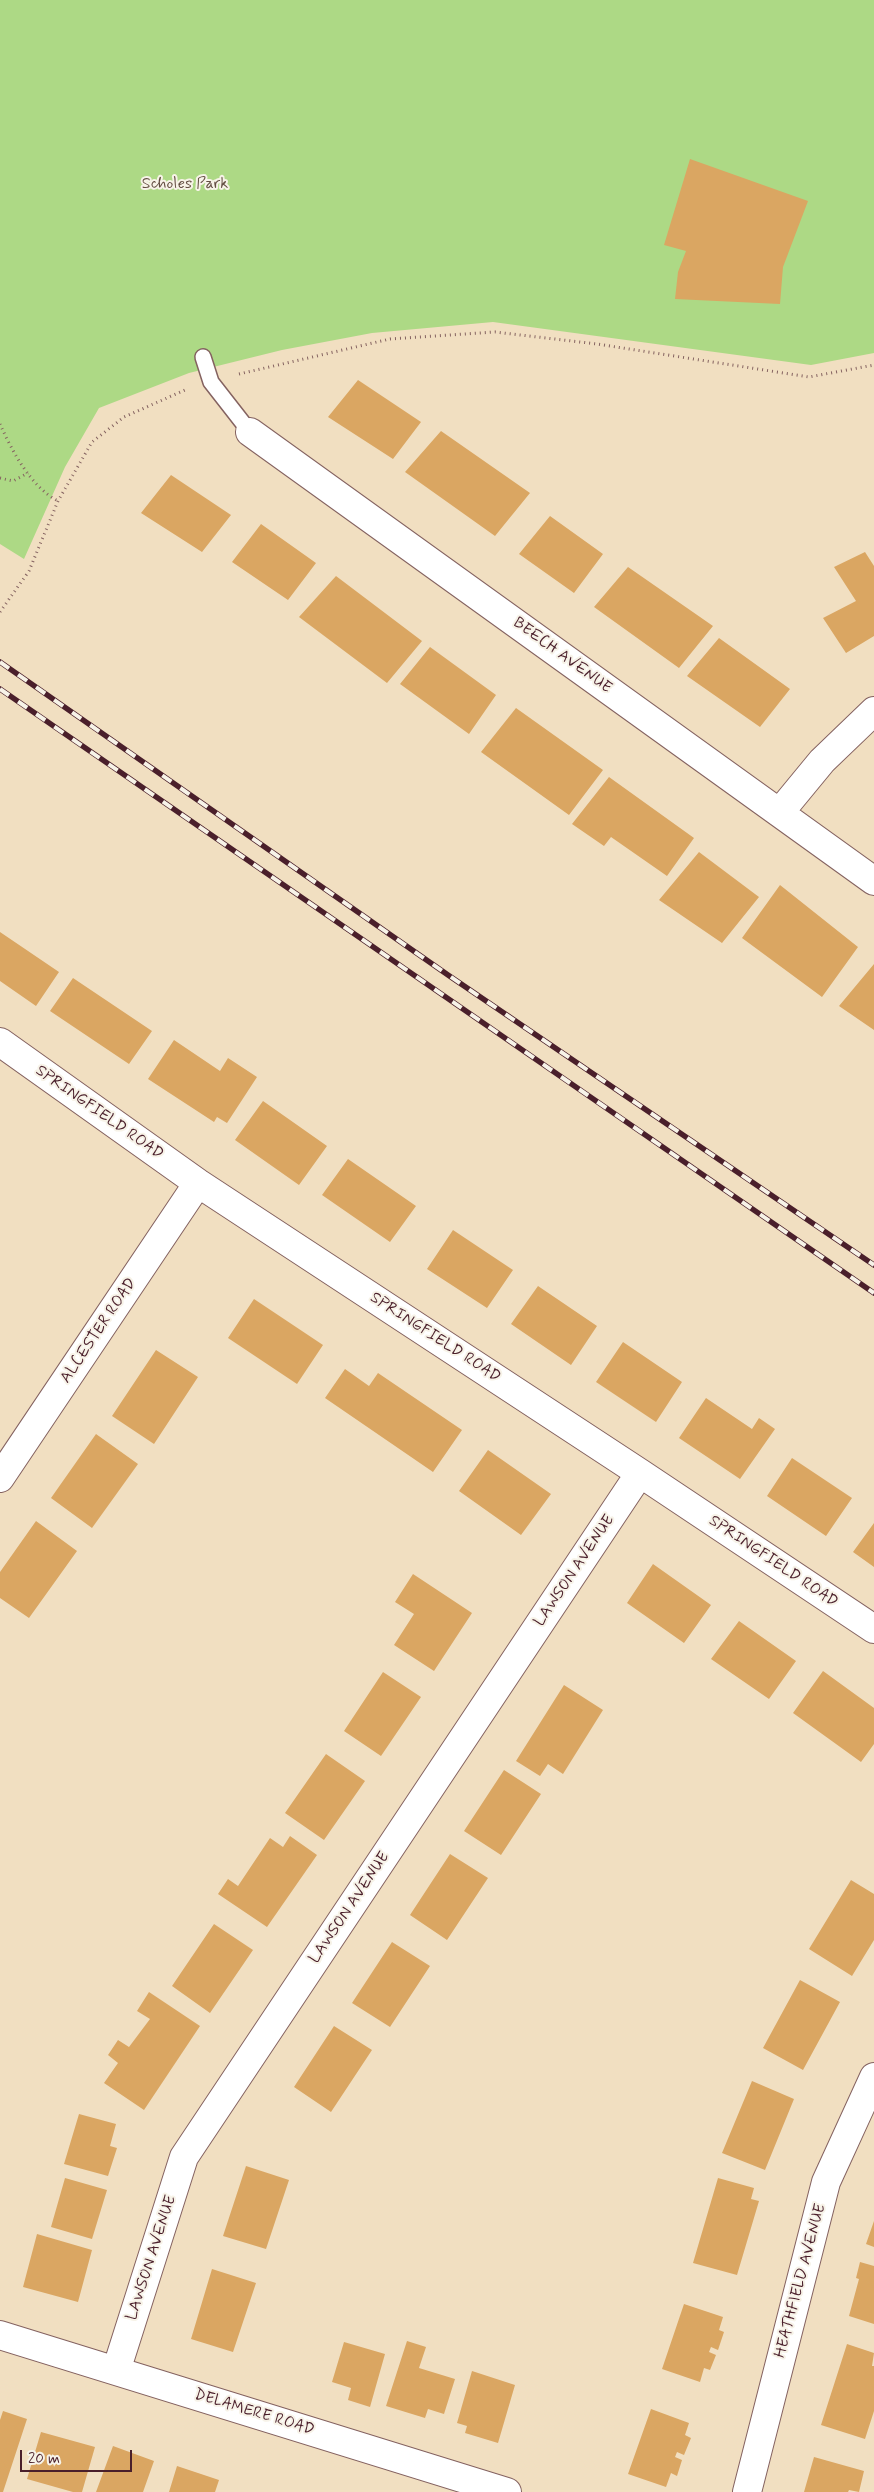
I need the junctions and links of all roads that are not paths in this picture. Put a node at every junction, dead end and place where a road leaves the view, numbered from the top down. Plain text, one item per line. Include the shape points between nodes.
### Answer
1 (203, 357) dead end
2 (250, 432) joint
3 (874, 711) edge
4 (780, 812) junction
5 (874, 881) edge
6 (0, 1042) edge
7 (198, 1184) junction
8 (640, 1473) junction
9 (0, 1478) edge
10 (874, 1629) edge
11 (874, 2077) edge
12 (0, 2335) edge
13 (116, 2370) junction
14 (507, 2492) edge
15 (746, 2492) edge

1 - 2 lane via 211,382
2 - 4 street, BEECH AVENUE
3 - 4 street via 822,761
4 - 5 street, BEECH AVENUE
6 - 7 street, SPRINGFIELD ROAD
7 - 8 street, SPRINGFIELD ROAD
7 - 9 street, ALCESTER ROAD
8 - 10 street, SPRINGFIELD ROAD
8 - 13 street, LAWSON AVENUE via 184,2158
11 - 15 street, HEATHFIELD AVENUE via 826,2182
12 - 13 street, DELAMERE ROAD
13 - 14 street, DELAMERE ROAD

